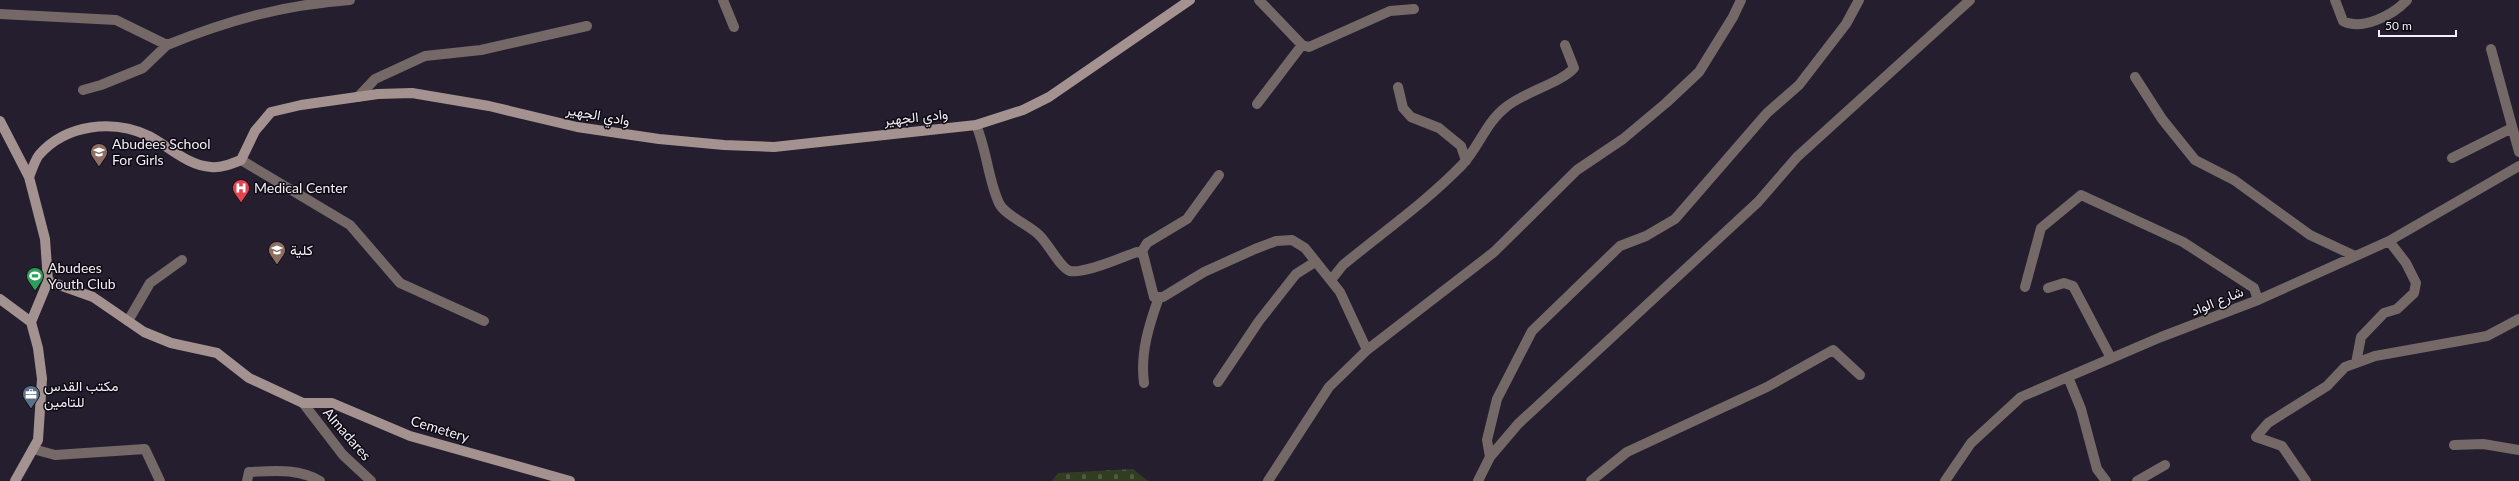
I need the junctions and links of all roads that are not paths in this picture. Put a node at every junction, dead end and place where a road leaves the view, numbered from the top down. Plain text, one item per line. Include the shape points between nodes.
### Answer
1 (350, 0) edge
2 (723, 0) edge
3 (1190, 0) edge
4 (1260, 0) edge
5 (1741, 0) edge
6 (1859, 0) edge
7 (1970, 0) edge
8 (2335, 0) edge
9 (2407, 0) edge
10 (1414, 9) dead end
11 (0, 14) edge
12 (587, 26) dead end
13 (734, 27) dead end
14 (167, 45) junction
15 (1302, 45) junction
16 (1565, 45) dead end
17 (2491, 49) dead end
18 (2135, 77) dead end
19 (1398, 87) dead end
20 (83, 90) dead end
21 (358, 97) junction
22 (1257, 104) dead end
23 (0, 121) edge
24 (976, 125) junction
25 (2512, 128) junction
26 (2519, 152) edge
27 (2452, 158) dead end
28 (241, 160) junction
29 (1466, 161) junction
30 (2519, 166) edge
31 (1219, 175) dead end
32 (29, 177) junction
33 (2389, 241) junction
34 (1141, 253) junction
35 (2355, 256) junction
36 (182, 260) dead end
37 (1315, 262) junction
38 (1331, 280) junction
39 (48, 281) junction
40 (2025, 287) dead end
41 (2048, 288) dead end
42 (1159, 297) junction
43 (0, 299) edge
44 (2258, 300) junction
45 (2519, 319) edge
46 (128, 321) junction
47 (484, 321) dead end
48 (31, 322) junction
49 (1367, 350) junction
50 (2111, 358) junction
51 (2356, 363) junction
52 (1860, 375) dead end
53 (2068, 377) junction
54 (1218, 382) dead end
55 (1144, 383) dead end
56 (303, 403) junction
57 (2454, 445) dead end
58 (33, 449) junction
59 (2519, 450) edge
60 (1490, 458) junction
61 (2165, 465) dead end
62 (15, 481) edge
63 (160, 481) edge
64 (247, 481) edge
65 (320, 481) edge
66 (371, 481) edge
67 (570, 481) edge
68 (1268, 481) edge
69 (1478, 481) edge
70 (1591, 481) edge
71 (1945, 481) edge
72 (2106, 481) edge
73 (2137, 481) edge
74 (2306, 481) edge

1 - 14 street via 303,4 252,15 214,26
2 - 13 street
3 - 24 street, وادي الجهير via 1050,97 1023,110
4 - 15 street
5 - 49 street via 1699,72 1666,103 1623,139 1577,170 1494,252
6 - 60 street via 1846,24 1799,85 1767,113 1675,220 1646,236 1620,246 1532,331 1497,399 1487,440
7 - 60 street via 1797,157 1758,202 1518,424
8 - 9 street via 2343,21 2352,26 2373,22
10 - 15 street via 1390,11 1309,46
11 - 14 street via 116,20
12 - 21 street via 482,50 425,56 375,79
14 - 20 street via 143,68
15 - 22 street
16 - 29 street via 1574,68 1505,107 1490,124
17 - 25 street
18 - 35 street via 2162,119 2195,160 2234,180 2310,235
19 - 29 street via 1403,108 1411,117 1439,128 1461,146
21 - 24 street, وادي الجهير via 412,93 489,106 577,127 724,145 774,146
21 - 28 street, وادي الجهير via 271,112 255,131
23 - 32 street
24 - 34 street via 983,141 999,204 1038,234 1050,246 1064,268 1070,271 1082,270 1137,252
25 - 26 street
25 - 27 street
28 - 32 street via 211,167 195,163 148,136 112,126 78,130 60,137 39,156
28 - 47 street via 350,224 400,283
29 - 38 street via 1446,181 1343,265
30 - 33 street, شارع الواد
31 - 34 street via 1187,219 1147,243
32 - 39 street via 45,239
33 - 35 street, شارع الواد
33 - 51 street via 2416,283 2414,293 2397,309 2384,313 2367,330 2361,338
34 - 42 street via 1154,296
35 - 44 street, شارع الواد
36 - 46 street via 150,283
37 - 38 street
37 - 42 street via 1305,248 1292,240 1276,241 1204,272
37 - 54 street via 1296,274 1259,321
38 - 49 street via 1340,292
39 - 46 street via 93,297
39 - 48 street
40 - 44 street via 2041,228 2081,195 2183,242 2254,288
41 - 50 street via 2064,284 2073,286
42 - 55 street via 1145,345 1142,364
43 - 48 street
44 - 50 street, شارع الواد
45 - 51 street via 2487,336 2409,348
46 - 56 street via 144,332 170,343 217,353 249,378
48 - 58 street via 42,379 38,440
49 - 68 street via 1329,387
50 - 53 street, شارع الواد
51 - 74 street via 2345,367 2327,386 2268,423 2256,437 2282,446
52 - 70 street via 1833,350 1767,387 1627,452
53 - 71 street, شارع الواد via 2021,397 1971,443
53 - 72 street via 2081,409 2097,470
56 - 66 street, Almadares via 343,455
56 - 67 street, Cemetery via 332,403 410,436
57 - 59 street via 2482,444
58 - 62 street
58 - 63 street via 55,455 145,449
60 - 69 street
61 - 73 street
64 - 65 street via 249,472 276,471 303,472

